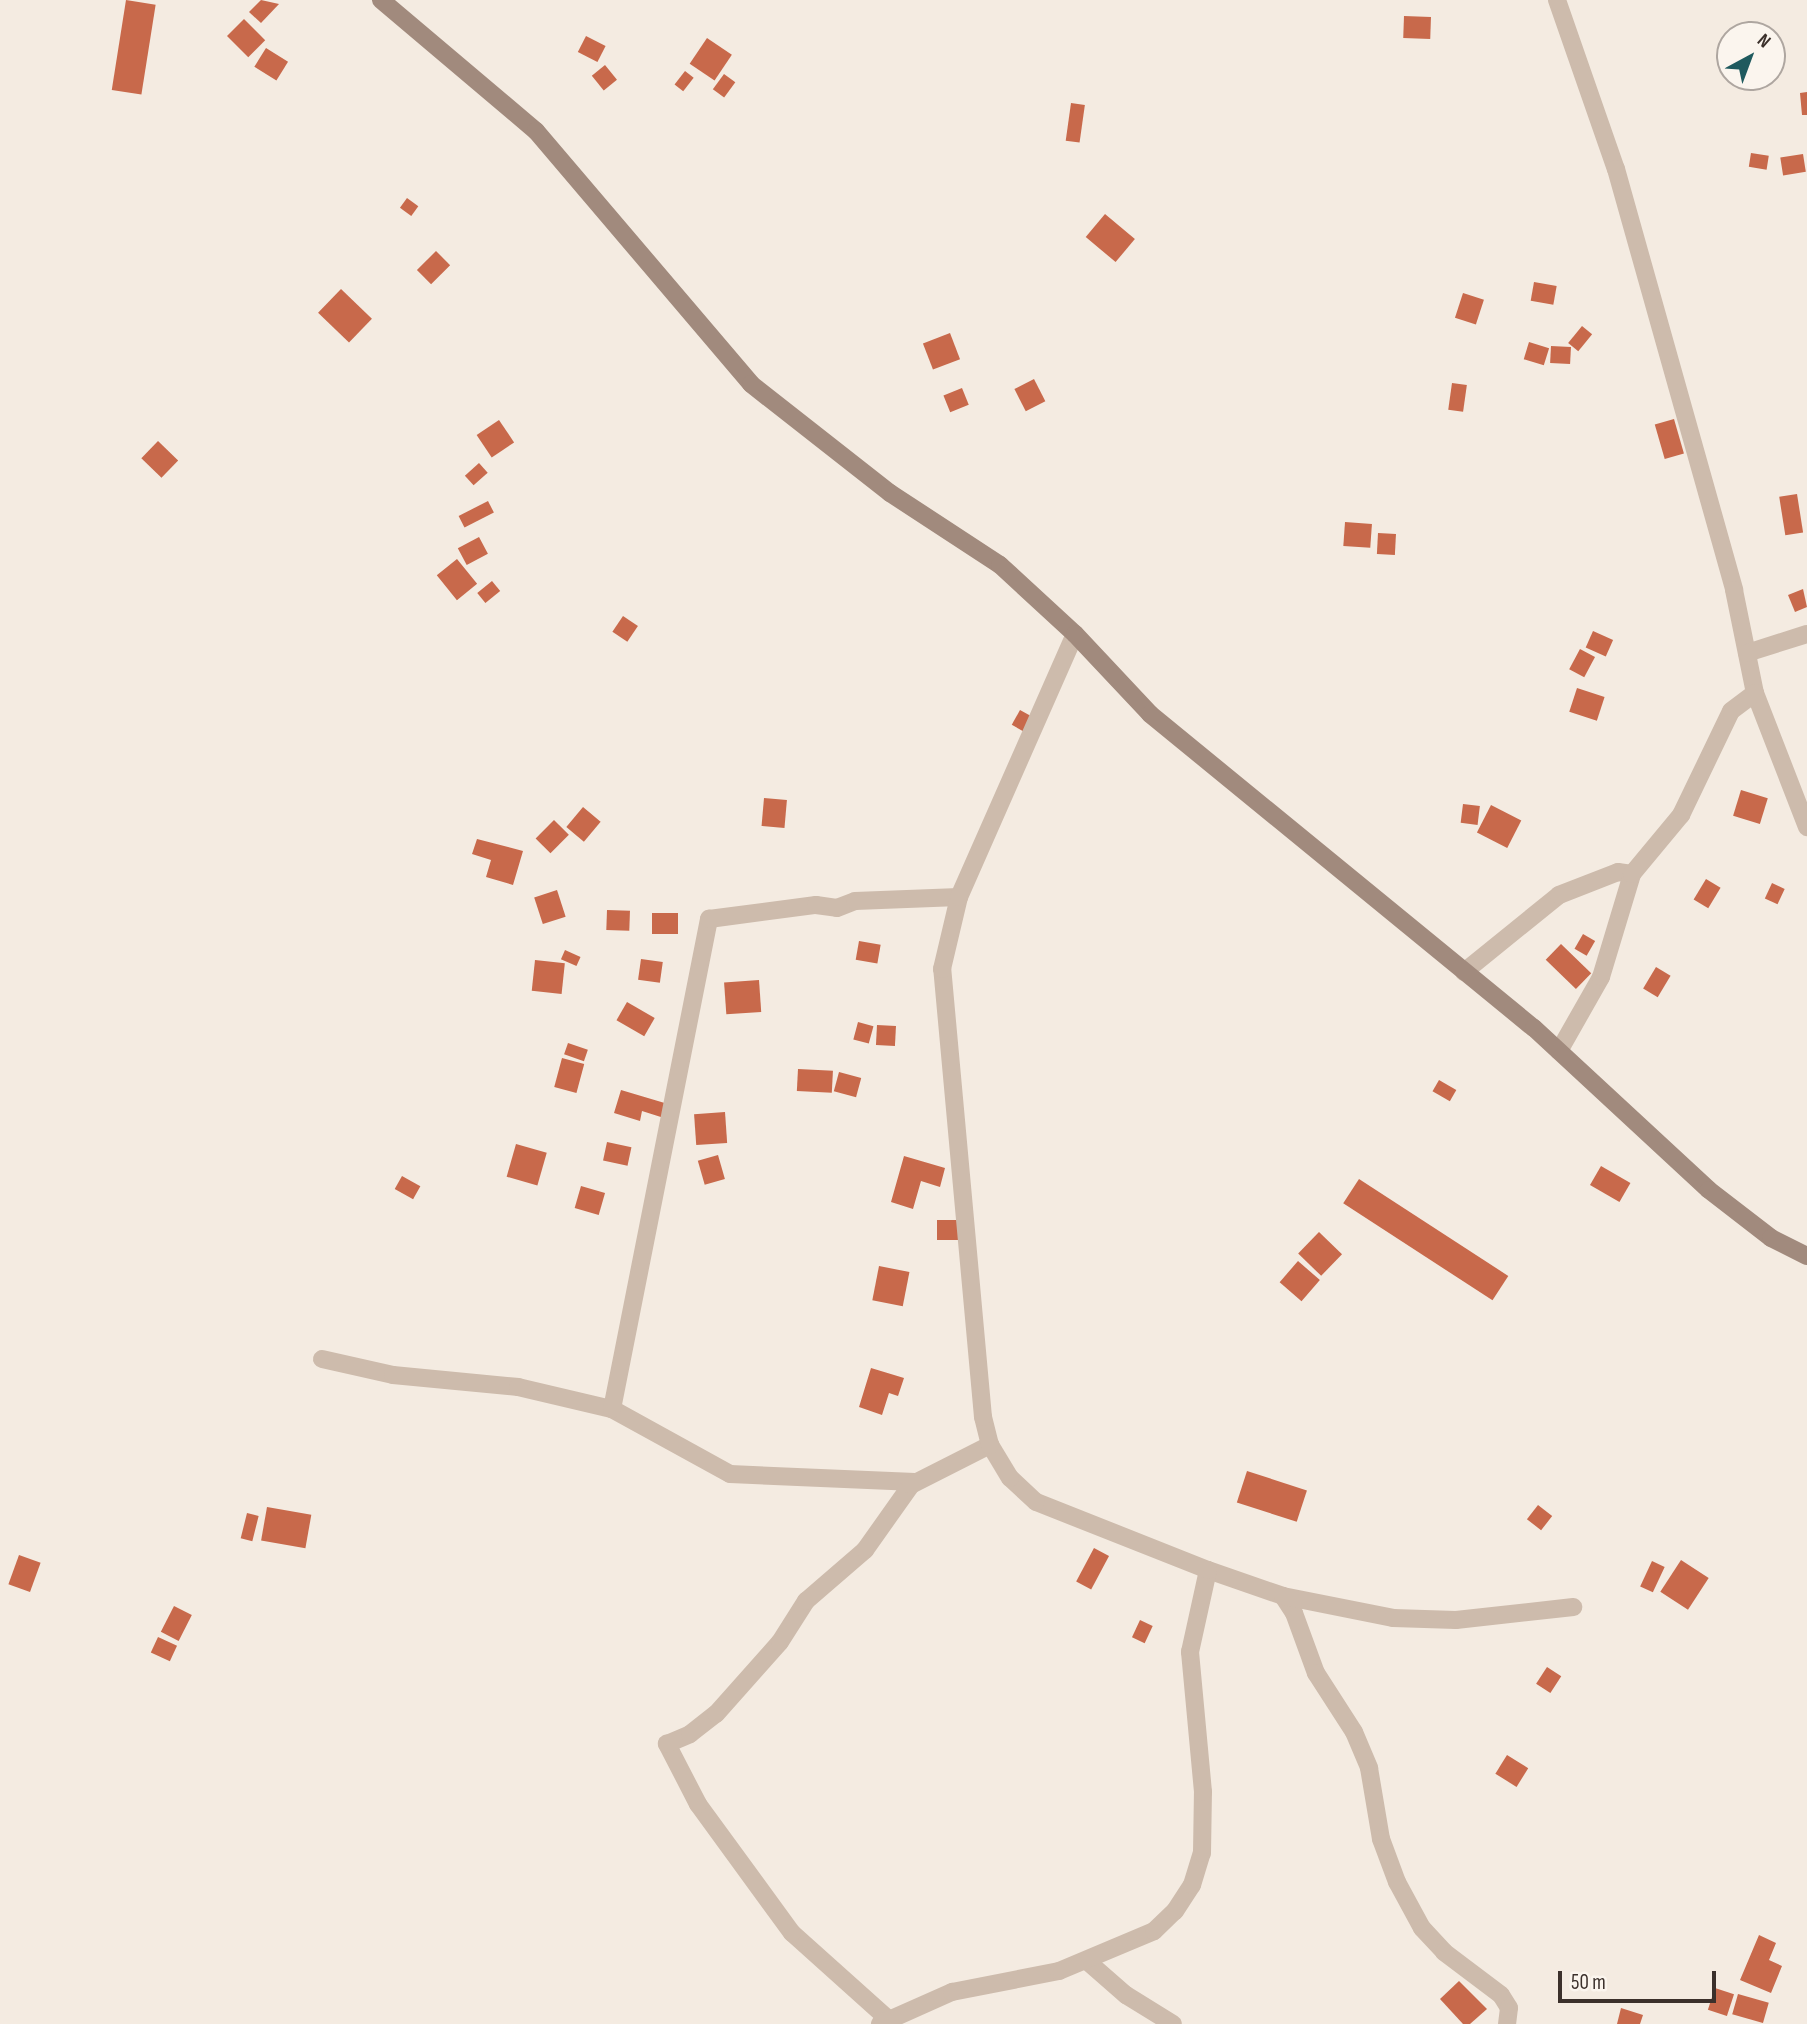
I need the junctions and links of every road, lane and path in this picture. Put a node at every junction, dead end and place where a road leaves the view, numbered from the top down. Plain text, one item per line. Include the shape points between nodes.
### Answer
1 (381, 0) edge
2 (1556, 0) edge
3 (1075, 634) junction
4 (1807, 634) edge
5 (1747, 653) junction
6 (1755, 693) junction
7 (1807, 827) edge
8 (1632, 874) junction
9 (959, 897) junction
10 (1464, 972) junction
11 (1559, 1051) junction
12 (1807, 1256) edge
13 (323, 1359) dead end
14 (612, 1409) junction
15 (990, 1446) junction
16 (915, 1482) junction
17 (1209, 1570) junction
18 (1283, 1596) junction
19 (1573, 1607) dead end
20 (1087, 1961) junction
21 (884, 2021) edge
22 (1173, 2024) edge
23 (1507, 2024) edge

1 - 3 street via 536,131 751,384 890,493 1000,565
2 - 5 street via 1616,169 1734,590
3 - 9 street
3 - 10 street via 1150,715
4 - 5 street
5 - 6 street
6 - 7 street
6 - 8 street via 1731,711 1681,815
8 - 10 street via 1618,872 1559,895
8 - 11 street via 1601,977
9 - 14 street via 855,901 837,908 817,905 709,919
9 - 15 street via 942,969 981,1403
10 - 11 street
11 - 12 street via 1709,1190 1771,1238
13 - 14 street via 393,1375 518,1387
14 - 16 street via 730,1474
15 - 16 street
15 - 17 street via 1010,1478 1036,1502
16 - 21 street via 865,1550 806,1601 780,1642 716,1714 667,1744 698,1804 792,1933
17 - 18 street
17 - 20 street via 1196,1609 1190,1652 1203,1792 1202,1853 1192,1885 1154,1931
18 - 19 street via 1393,1618 1456,1620
18 - 23 street via 1316,1673 1354,1732 1369,1768 1381,1839 1397,1882 1422,1928 1444,1952 1501,1995 1509,2008
20 - 21 street via 952,1992
20 - 22 street via 1126,1995

